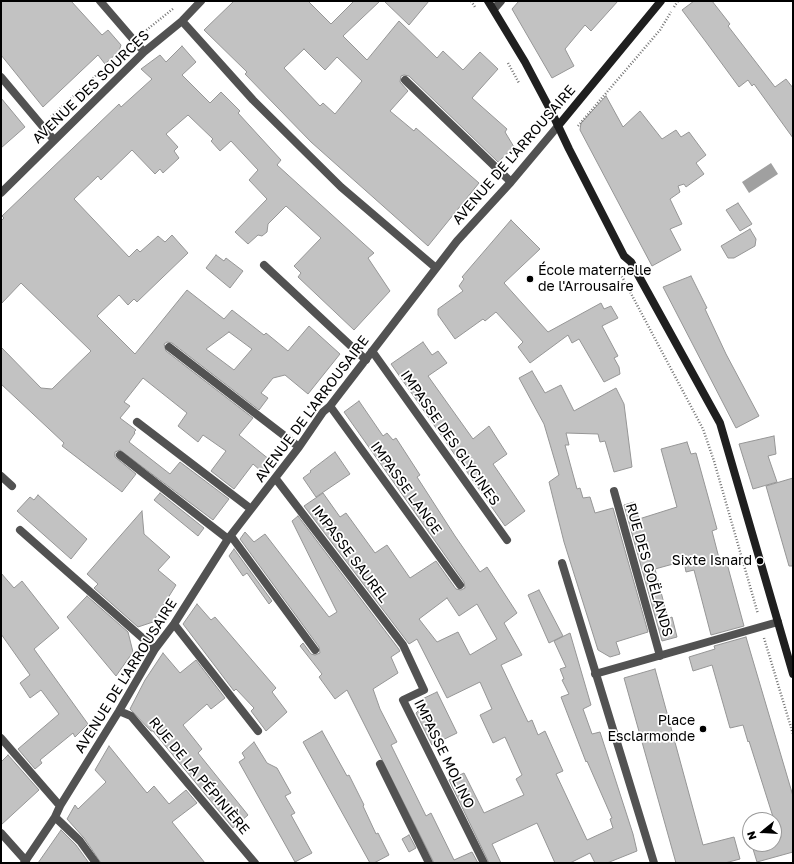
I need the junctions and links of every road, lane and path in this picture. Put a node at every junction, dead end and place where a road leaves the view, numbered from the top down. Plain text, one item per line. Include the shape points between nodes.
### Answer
1 (100, 1) edge
2 (201, 1) edge
3 (471, 1) edge
4 (488, 1) edge
5 (501, 1) edge
6 (661, 1) edge
7 (678, 1) edge
8 (177, 6) dead end
9 (494, 9) junction
10 (478, 12) dead end
11 (182, 21) junction
12 (134, 40) junction
13 (144, 52) junction
14 (505, 57) dead end
15 (1, 77) edge
16 (404, 80) dead end
17 (520, 84) dead end
18 (42, 126) junction
19 (558, 126) junction
20 (578, 126) dead end
21 (54, 140) junction
22 (511, 182) junction
23 (1, 193) edge
24 (264, 265) dead end
25 (436, 268) junction
26 (618, 270) dead end
27 (169, 347) dead end
28 (372, 351) junction
29 (366, 360) junction
30 (330, 406) junction
31 (136, 422) dead end
32 (299, 447) junction
33 (120, 455) dead end
34 (1, 476) edge
35 (276, 479) junction
36 (12, 486) dead end
37 (614, 491) dead end
38 (251, 509) junction
39 (20, 530) dead end
40 (229, 537) junction
41 (507, 540) dead end
42 (562, 563) dead end
43 (460, 585) dead end
44 (778, 622) junction
45 (174, 624) junction
46 (760, 628) junction
47 (403, 645) joint
48 (155, 649) junction
49 (315, 650) dead end
50 (660, 656) junction
51 (792, 669) edge
52 (594, 674) junction
53 (119, 711) junction
54 (258, 731) dead end
55 (793, 734) edge
56 (1, 738) edge
57 (380, 764) dead end
58 (60, 806) junction
59 (55, 817) junction
60 (1, 833) edge
61 (25, 862) edge
62 (96, 863) edge
63 (255, 863) edge
64 (429, 863) edge
65 (484, 863) edge
66 (654, 863) edge

1 - 12 street
2 - 11 street, AVENUE DES SOURCES
3 - 10 path
4 - 9 street
5 - 9 street
6 - 19 street, AVENUE DE L'ARROUSAIRE
7 - 20 path via 660,30
8 - 12 path
9 - 19 street
11 - 13 street, AVENUE DES SOURCES
11 - 25 street via 253,100 319,165
12 - 13 street
12 - 18 path
13 - 21 street, AVENUE DES SOURCES
14 - 17 path
15 - 18 street
16 - 22 street
18 - 21 street
19 - 22 street, AVENUE DE L'ARROUSAIRE
19 - 44 street via 624,256 631,262 720,423
21 - 23 street, AVENUE DES SOURCES
22 - 25 street, AVENUE DE L'ARROUSAIRE
24 - 29 street
25 - 28 street, AVENUE DE L'ARROUSAIRE
26 - 46 path via 703,429
27 - 32 street
28 - 29 street, AVENUE DE L'ARROUSAIRE
28 - 41 street, IMPASSE DES GLYCINES
29 - 30 street, AVENUE DE L'ARROUSAIRE
30 - 32 street, AVENUE DE L'ARROUSAIRE
30 - 43 street, IMPASSE LANGE
31 - 38 street
32 - 35 street, AVENUE DE L'ARROUSAIRE
33 - 40 street
34 - 36 street
35 - 38 street, AVENUE DE L'ARROUSAIRE
35 - 47 street, IMPASSE SAUREL
37 - 50 street, RUE DES GOËLANDS
38 - 40 street, AVENUE DE L'ARROUSAIRE
39 - 48 street
40 - 45 street, AVENUE DE L'ARROUSAIRE
40 - 49 street
42 - 52 street
44 - 46 street, RUE DES GOËLANDS
44 - 51 street
45 - 48 street, AVENUE DE L'ARROUSAIRE
45 - 54 street
46 - 50 street, RUE DES GOËLANDS
46 - 55 path
47 - 65 street, IMPASSE MOLINO via 424,690 403,700
48 - 53 street, AVENUE DE L'ARROUSAIRE
50 - 52 street, RUE DES GOËLANDS
52 - 66 street
53 - 58 street, AVENUE DE L'ARROUSAIRE
53 - 63 street, RUE DE LA PÉPINIÈRE via 131,716
56 - 58 street
57 - 64 street
58 - 59 street, AVENUE DE L'ARROUSAIRE
59 - 61 street, AVENUE DE L'ARROUSAIRE
59 - 62 street via 80,841
60 - 61 street

